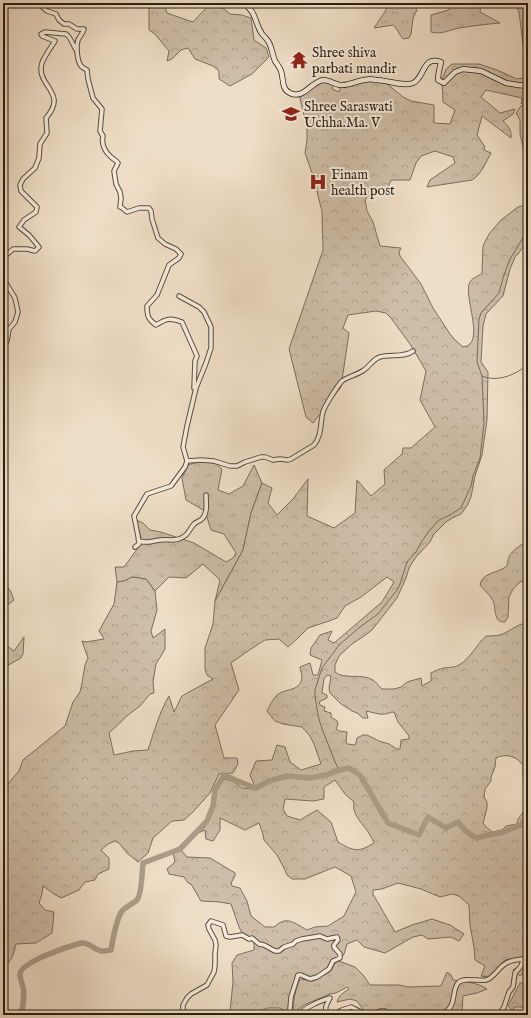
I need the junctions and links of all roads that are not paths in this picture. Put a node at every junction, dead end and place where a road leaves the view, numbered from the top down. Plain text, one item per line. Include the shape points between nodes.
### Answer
1 (38, 3) edge
2 (243, 3) edge
3 (77, 52) junction
4 (528, 86) edge
5 (3, 262) edge
6 (3, 268) edge
7 (179, 296) dead end
8 (3, 350) edge
9 (413, 351) dead end
10 (196, 388) junction
11 (187, 461) junction
12 (206, 495) dead end
13 (139, 541) junction
14 (135, 546) dead end
15 (183, 1015) edge
16 (293, 1015) edge
17 (299, 1015) edge
18 (325, 1015) edge
19 (335, 1015) edge
20 (391, 1015) edge
21 (444, 1015) edge
22 (499, 1015) edge

1 - 3 street via 47,11 56,14 64,24 84,29 77,43
2 - 4 main road via 254,14 282,72 284,88 290,93 306,91 322,80 340,85 365,80 413,83 420,78 425,65 439,61 441,62 438,80 444,82 455,72 463,69 482,71 506,83
3 - 5 street via 66,34 41,34 55,41 42,63 41,71 55,98 53,108 46,118 47,133 40,144 35,168 20,185 21,191 37,207 36,212 19,227 39,247 35,251 13,249 5,256
3 - 10 street via 81,66 87,70 93,98 102,109 100,131 103,136 103,148 118,163 114,171 121,198 120,207 127,212 149,208 158,238 181,254 169,265 157,295 147,306 147,316 156,325 167,319 182,322 197,356
6 - 8 street via 4,280 15,298 18,312 15,322 9,329 8,341
7 - 10 street via 199,307 211,327 211,348
9 - 11 street via 408,354 378,357 362,371 342,380 324,407 317,442 288,460 261,457 237,466 214,461
10 - 11 street via 183,447
11 - 13 street via 183,471 171,486 147,494 134,516
12 - 13 street via 203,518 187,535 172,540 145,543
13 - 14 street
15 - 16 street via 183,1005 187,998 207,985 214,972 216,945 208,925 211,921 223,925 226,936 242,935 252,938 275,952 302,939 337,937 334,947 340,958 333,961 329,969 310,979 298,975 291,997 290,1009
17 - 18 street via 307,1008 330,998
19 - 20 street via 351,1007 367,1015 384,1011
21 - 22 street via 451,1008 458,983 462,980 487,980 504,964 523,959 524,962 514,973 513,987

